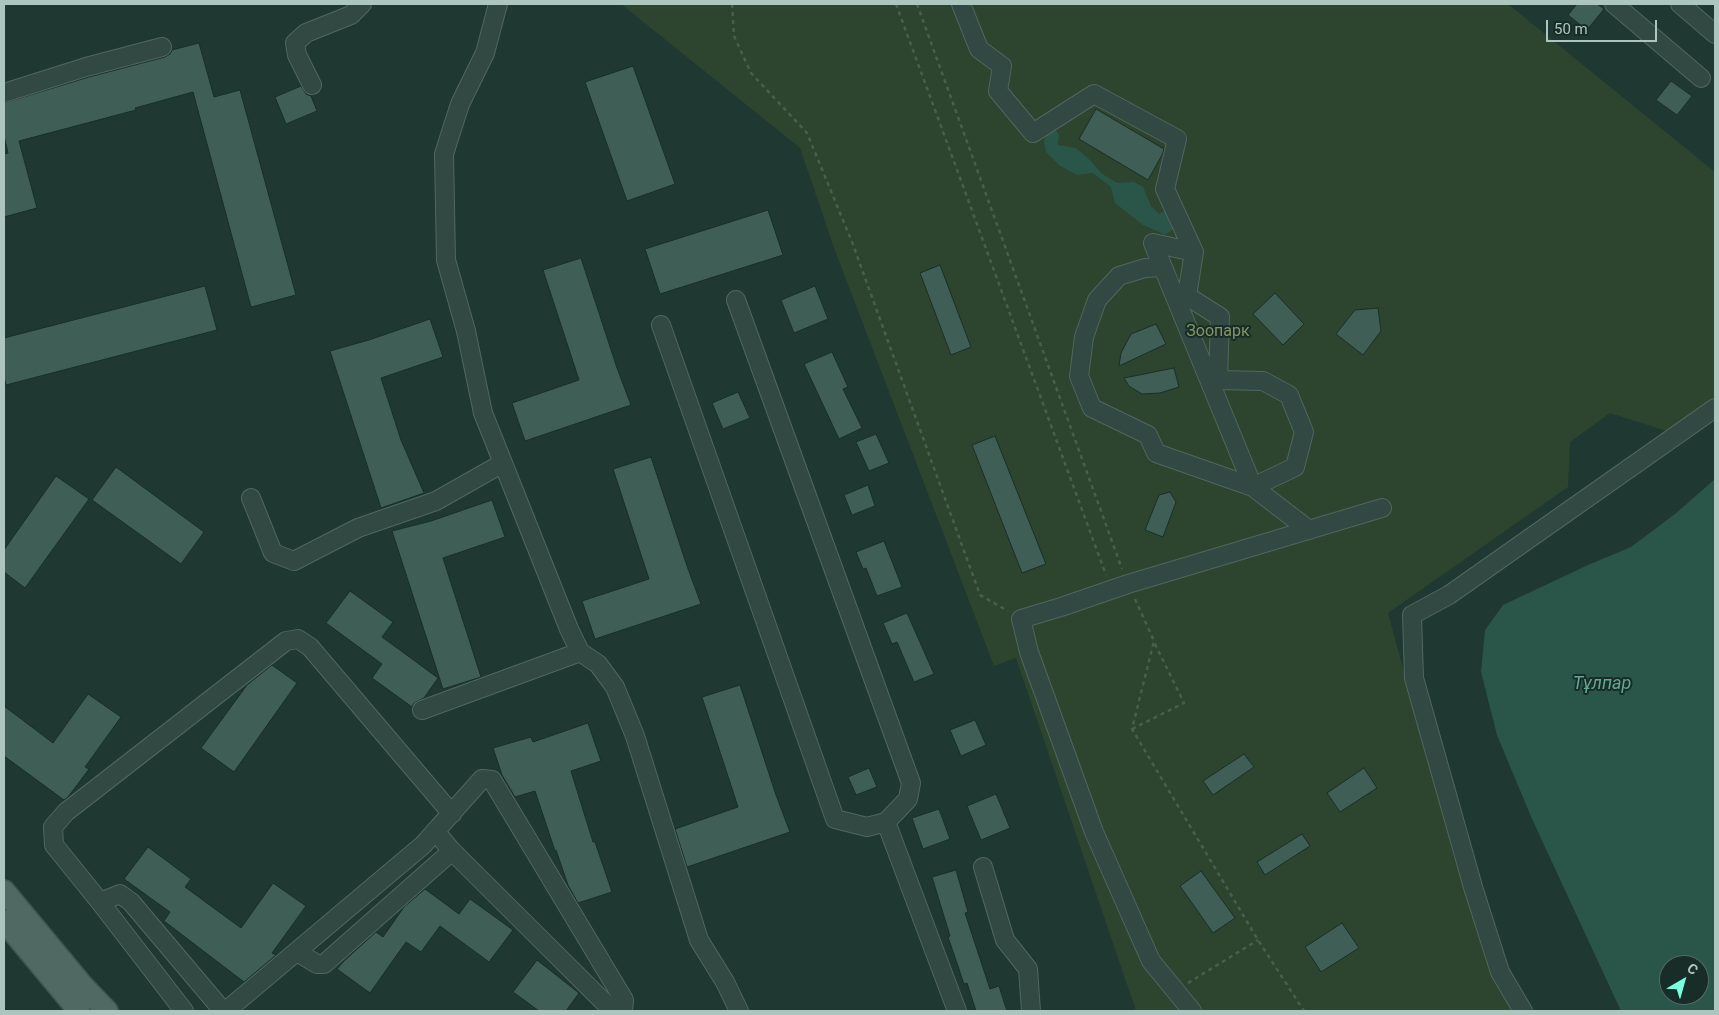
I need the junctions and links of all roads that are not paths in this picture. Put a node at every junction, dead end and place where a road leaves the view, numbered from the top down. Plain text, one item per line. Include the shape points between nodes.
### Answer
1 (362, 4) edge
2 (498, 4) edge
3 (962, 4) edge
4 (1614, 4) edge
5 (1680, 4) edge
6 (1715, 34) edge
7 (162, 47) dead end
8 (1701, 78) dead end
9 (312, 85) dead end
10 (4, 93) edge
11 (1194, 252) junction
12 (1162, 266) junction
13 (736, 300) dead end
14 (661, 326) dead end
15 (1715, 408) edge
16 (502, 463) junction
17 (1253, 487) junction
18 (251, 498) dead end
19 (1382, 508) dead end
20 (1309, 530) junction
21 (580, 652) junction
22 (422, 710) dead end
23 (452, 814) junction
24 (886, 822) junction
25 (435, 831) junction
26 (452, 851) junction
27 (983, 867) dead end
28 (4, 890) edge
29 (100, 902) junction
30 (4, 922) edge
31 (297, 952) junction
32 (79, 1011) edge
33 (107, 1011) edge
34 (184, 1011) edge
35 (225, 1011) edge
36 (613, 1011) edge
37 (623, 1011) edge
38 (739, 1011) edge
39 (957, 1011) edge
40 (1031, 1011) edge
41 (1192, 1011) edge
42 (1523, 1011) edge

1 - 9 street via 351,15 306,33 295,44
2 - 16 street via 485,53 460,104 444,154 446,260 466,332 483,413
3 - 11 street via 979,49 1002,66 998,90 1033,133 1094,94 1176,139 1164,188
4 - 8 street
5 - 6 street
7 - 10 street
11 - 12 street via 1153,243
11 - 17 street via 1187,296 1220,317 1218,380 1263,381 1288,395 1304,432 1295,468
12 - 17 street
12 - 17 street via 1119,276 1097,300 1084,337 1079,376 1092,408 1148,435 1156,453
13 - 24 street via 911,784 908,799
14 - 24 street via 836,819 867,827
15 - 42 street via 1449,595 1412,614 1414,678 1500,972
16 - 18 street via 436,501 358,528 294,561 273,553
16 - 21 street
17 - 20 street
19 - 20 street
20 - 41 street via 1021,619 1028,652 1094,832 1151,961
21 - 22 street
21 - 38 street via 598,664 615,687 635,736 699,940
23 - 25 street
23 - 29 street via 310,647 298,639 286,641 66,812 52,827 54,845
23 - 37 street via 482,779 492,780 624,1000
24 - 39 street
25 - 26 street
25 - 31 street
26 - 31 street via 324,964 317,964
26 - 36 street
27 - 40 street via 1005,940 1028,969
28 - 33 main road
29 - 34 street
29 - 35 street via 120,894 131,902
30 - 32 main road
31 - 35 street

